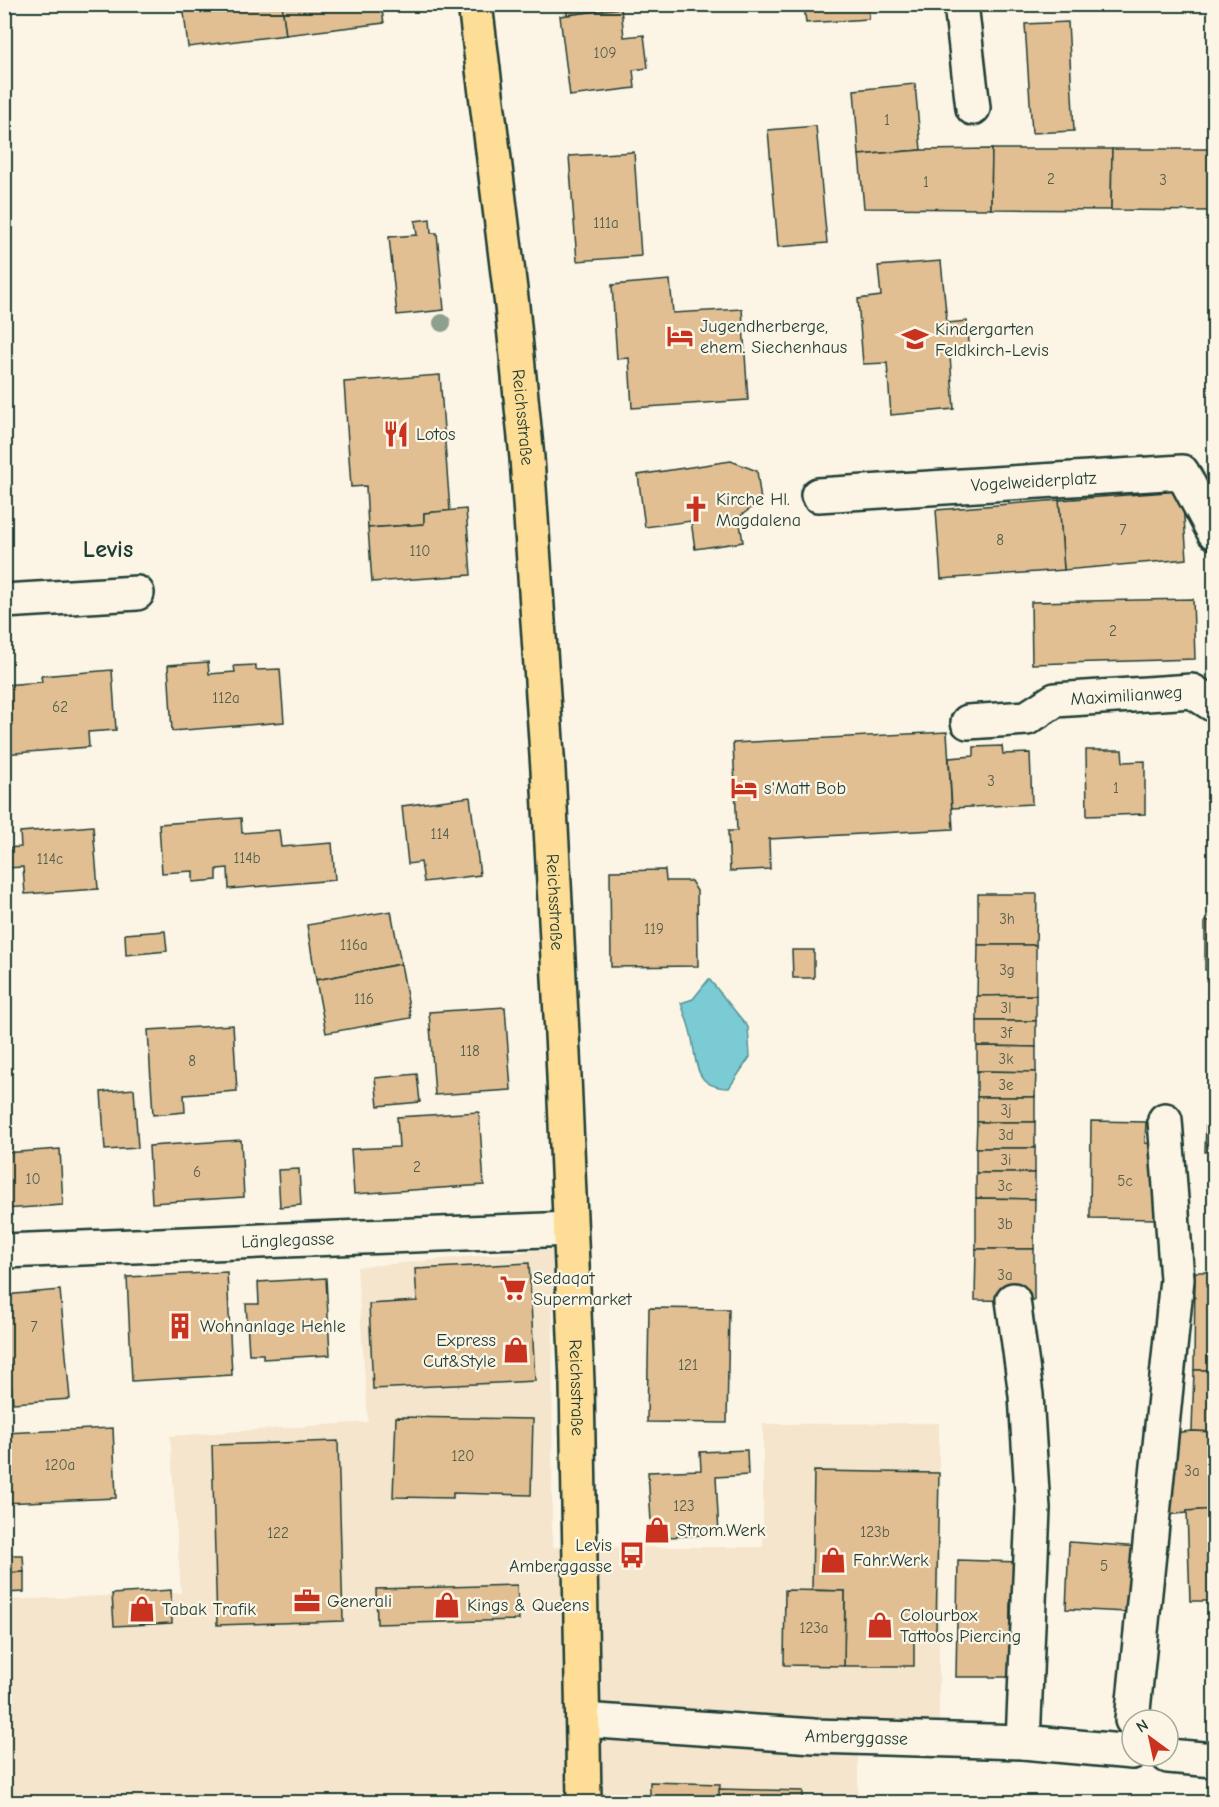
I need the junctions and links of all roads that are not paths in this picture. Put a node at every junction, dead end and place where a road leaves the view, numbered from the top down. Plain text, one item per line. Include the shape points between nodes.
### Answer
1 (475, 4) edge
2 (961, 4) edge
3 (972, 108) dead end
4 (818, 495) dead end
5 (1215, 532) edge
6 (137, 593) dead end
7 (4, 601) edge
8 (1215, 705) edge
9 (968, 722) dead end
10 (1165, 1120) dead end
11 (570, 1229) junction
12 (4, 1251) edge
13 (1014, 1300) dead end
14 (1134, 1708) edge
15 (583, 1720) junction
16 (1120, 1738) edge
17 (1023, 1742) junction
18 (1180, 1757) edge
19 (1215, 1760) edge
20 (584, 1803) edge

1 - 11 main road, Reichsstraße via 528,470 548,770
2 - 3 street
4 - 5 street, Vogelweiderplatz via 1182,472
6 - 7 street
8 - 9 street, Maximilianweg via 1192,691 1055,700 1028,718
10 - 14 street via 1177,1279
11 - 12 street, Länglegasse
11 - 15 main road, Reichsstraße
13 - 17 street via 1026,1395 1033,1509
15 - 17 street, Amberggasse via 814,1736
15 - 20 main road, Reichsstraße
16 - 17 street, Amberggasse
18 - 19 street

